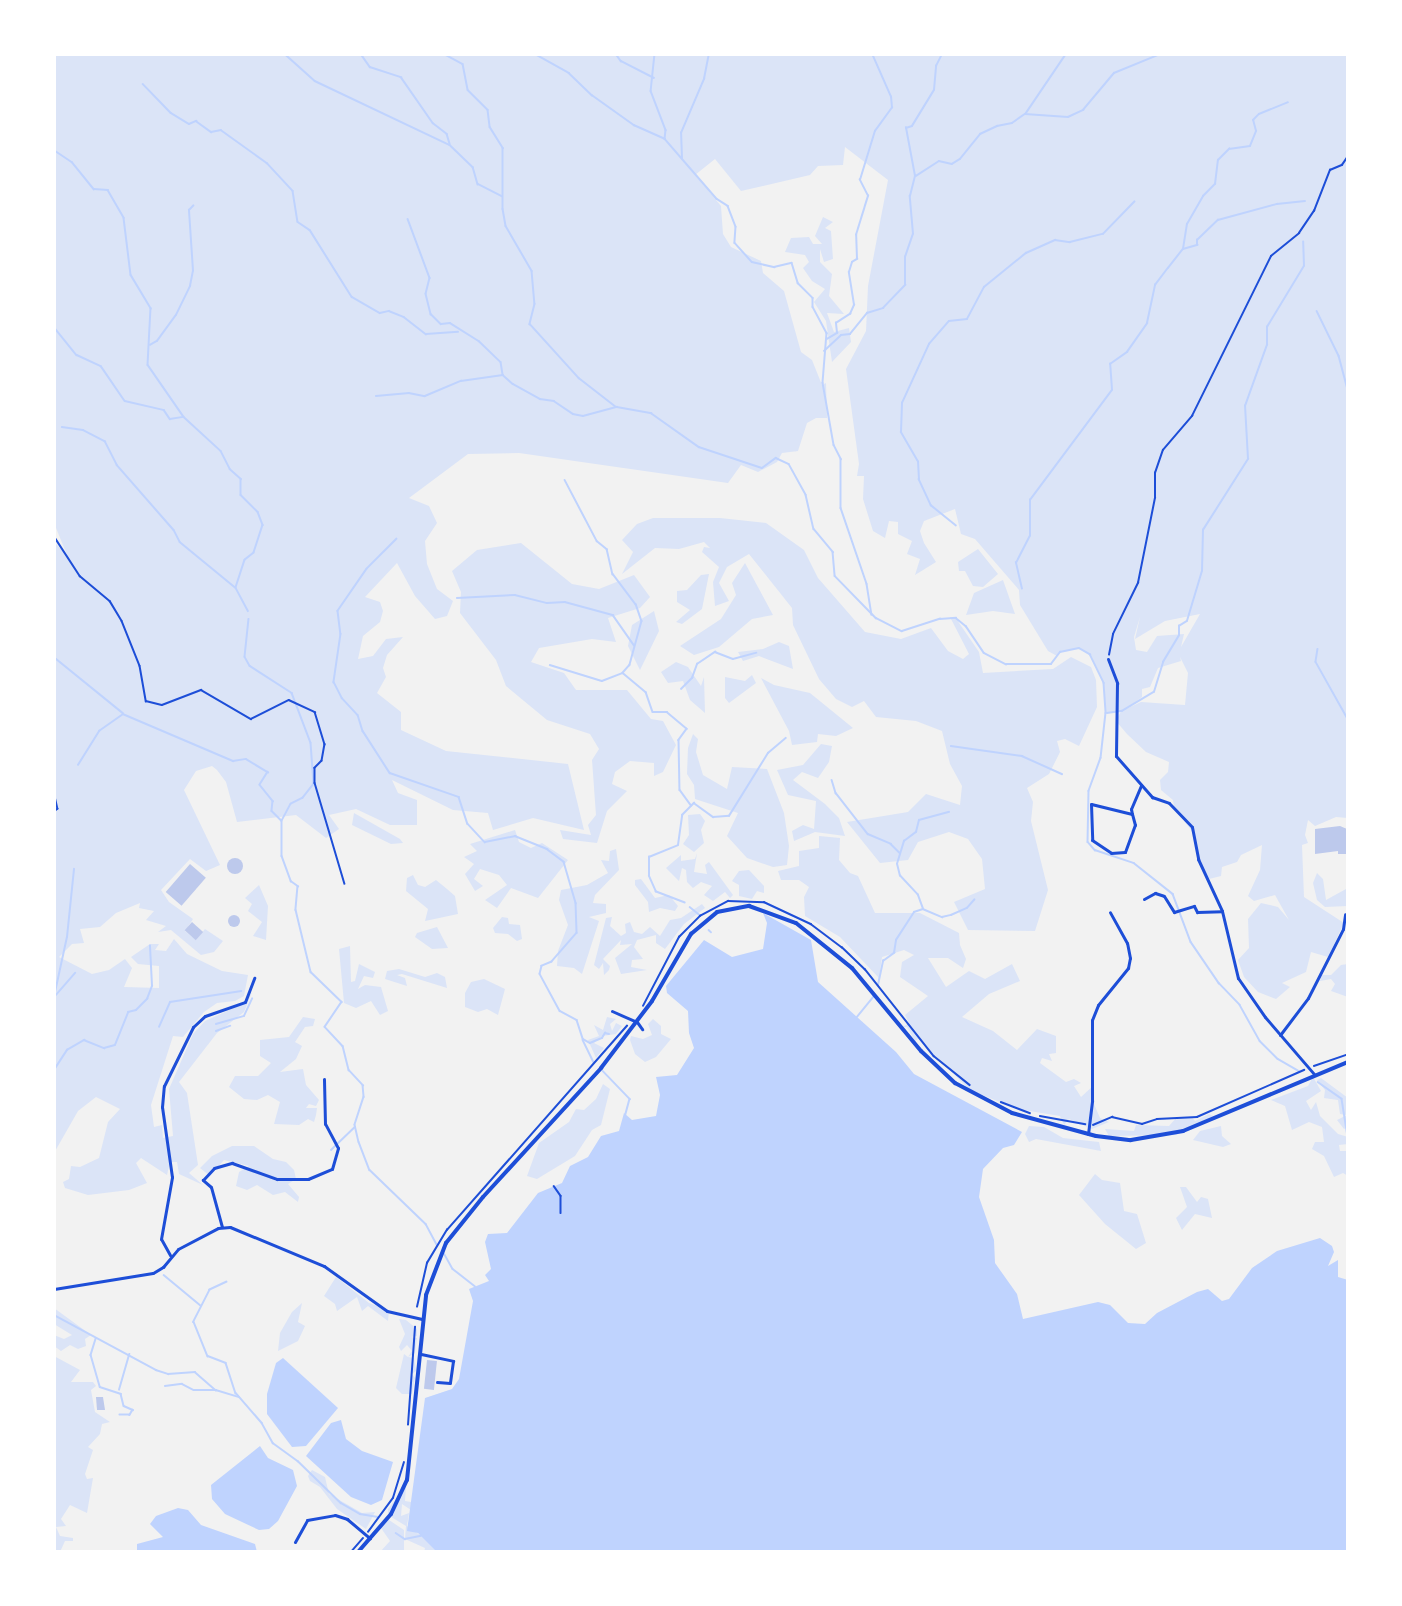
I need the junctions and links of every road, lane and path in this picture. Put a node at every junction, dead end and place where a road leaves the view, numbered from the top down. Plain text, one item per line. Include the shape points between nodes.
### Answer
1 (1348, 156) edge
2 (54, 536) edge
3 (1108, 658) joint
4 (1141, 785) junction
5 (54, 792) edge
6 (54, 812) edge
7 (1132, 814) junction
8 (345, 884) dead end
9 (1144, 899) dead end
10 (1222, 911) junction
11 (1110, 912) dead end
12 (1345, 914) dead end
13 (254, 978) dead end
14 (642, 1007) dead end
15 (612, 1011) dead end
16 (637, 1022) junction
17 (642, 1029) dead end
18 (1280, 1036) junction
19 (1348, 1054) edge
20 (1348, 1062) edge
21 (1313, 1067) dead end
22 (1307, 1069) dead end
23 (1314, 1074) junction
24 (324, 1079) dead end
25 (974, 1088) dead end
26 (994, 1099) dead end
27 (1089, 1125) junction
28 (1088, 1134) junction
29 (554, 1186) dead end
30 (561, 1213) dead end
31 (222, 1227) junction
32 (170, 1255) junction
33 (54, 1289) edge
34 (423, 1318) junction
35 (415, 1327) dead end
36 (421, 1354) junction
37 (437, 1382) dead end
38 (408, 1432) dead end
39 (405, 1458) dead end
40 (368, 1532) dead end
41 (364, 1537) dead end
42 (371, 1538) junction
43 (295, 1542) dead end
44 (351, 1552) edge
45 (358, 1552) edge

1 - 3 path via 1342,165 1330,170 1314,211 1299,233 1271,256 1192,416 1162,450 1138,583 1113,634 1113,649
2 - 8 path via 80,576 110,601 122,621 140,666 146,700 162,705 201,690 251,719 289,700 315,712 325,744 322,761 315,768 315,783
3 - 4 street via 1117,683 1116,756
4 - 7 street
4 - 10 street via 1152,797 1169,803 1192,827 1198,859
5 - 6 path via 58,809
7 - 7 street via 1091,804 1092,840 1111,853 1125,852 1135,825
9 - 10 street via 1155,893 1164,896 1174,912 1194,906 1197,912
10 - 18 street via 1238,978
11 - 27 street via 1127,943 1130,958 1128,968 1093,1015
12 - 18 street via 1343,929 1308,998
13 - 32 street via 245,1002 205,1016 193,1027 164,1086 162,1107 172,1169 161,1239
14 - 25 path via 679,937 700,916 728,902 764,902 811,924 842,947 865,969 934,1056
15 - 16 street
16 - 17 street
16 - 28 main road via 702,922 732,907 758,907 811,932 841,957 921,1051 956,1083 1012,1113
16 - 34 main road via 601,1068 452,1234 430,1279
18 - 23 street
19 - 21 path
20 - 23 main road
22 - 27 path via 1196,1117 1157,1119 1142,1124 1114,1117 1100,1125
23 - 28 main road via 1183,1131 1131,1140
24 - 31 street via 325,1124 337,1144 332,1169 311,1178 273,1179 227,1162 208,1172 203,1180 211,1187
26 - 27 path via 1030,1113
27 - 28 street
29 - 30 path via 561,1196
31 - 32 street
31 - 34 street via 324,1266 387,1311
32 - 33 street via 163,1267 153,1273
34 - 36 main road
35 - 38 path
36 - 37 street via 453,1361 450,1383
36 - 42 main road via 406,1480 391,1514
39 - 40 path via 393,1497
41 - 44 path
42 - 43 street via 337,1515 307,1520
42 - 45 main road

